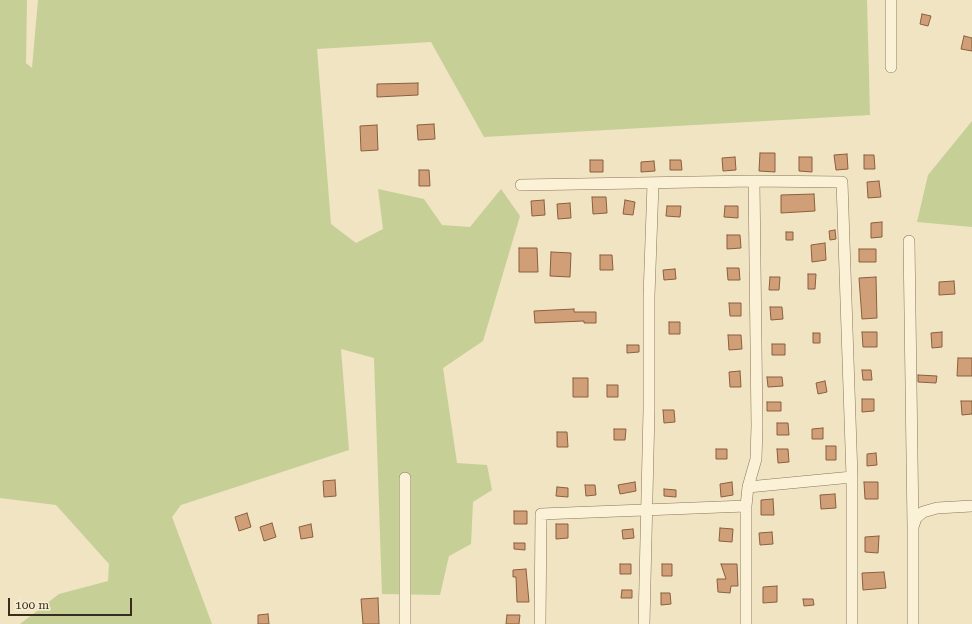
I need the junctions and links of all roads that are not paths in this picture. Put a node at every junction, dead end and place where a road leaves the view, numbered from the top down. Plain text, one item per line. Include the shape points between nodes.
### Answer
1 (891, 0) edge
2 (891, 67) dead end
3 (754, 181) junction
4 (654, 184) junction
5 (520, 186) dead end
6 (909, 241) dead end
7 (852, 477) junction
8 (405, 478) dead end
9 (748, 487) junction
10 (746, 506) junction
11 (972, 506) edge
12 (647, 510) junction
13 (913, 527) junction
14 (405, 624) edge
15 (540, 624) edge
16 (644, 624) edge
17 (746, 624) edge
18 (852, 624) edge
19 (913, 624) edge

1 - 2 street
3 - 4 street
3 - 7 street via 842,182
3 - 9 street via 756,459
4 - 5 street via 576,183
4 - 12 street via 649,296
6 - 13 street
7 - 9 street
7 - 18 street
8 - 14 street
9 - 10 street
10 - 12 street
10 - 17 street
11 - 13 street via 937,508 923,512 916,518
12 - 15 street via 541,514
12 - 16 street
13 - 19 street

